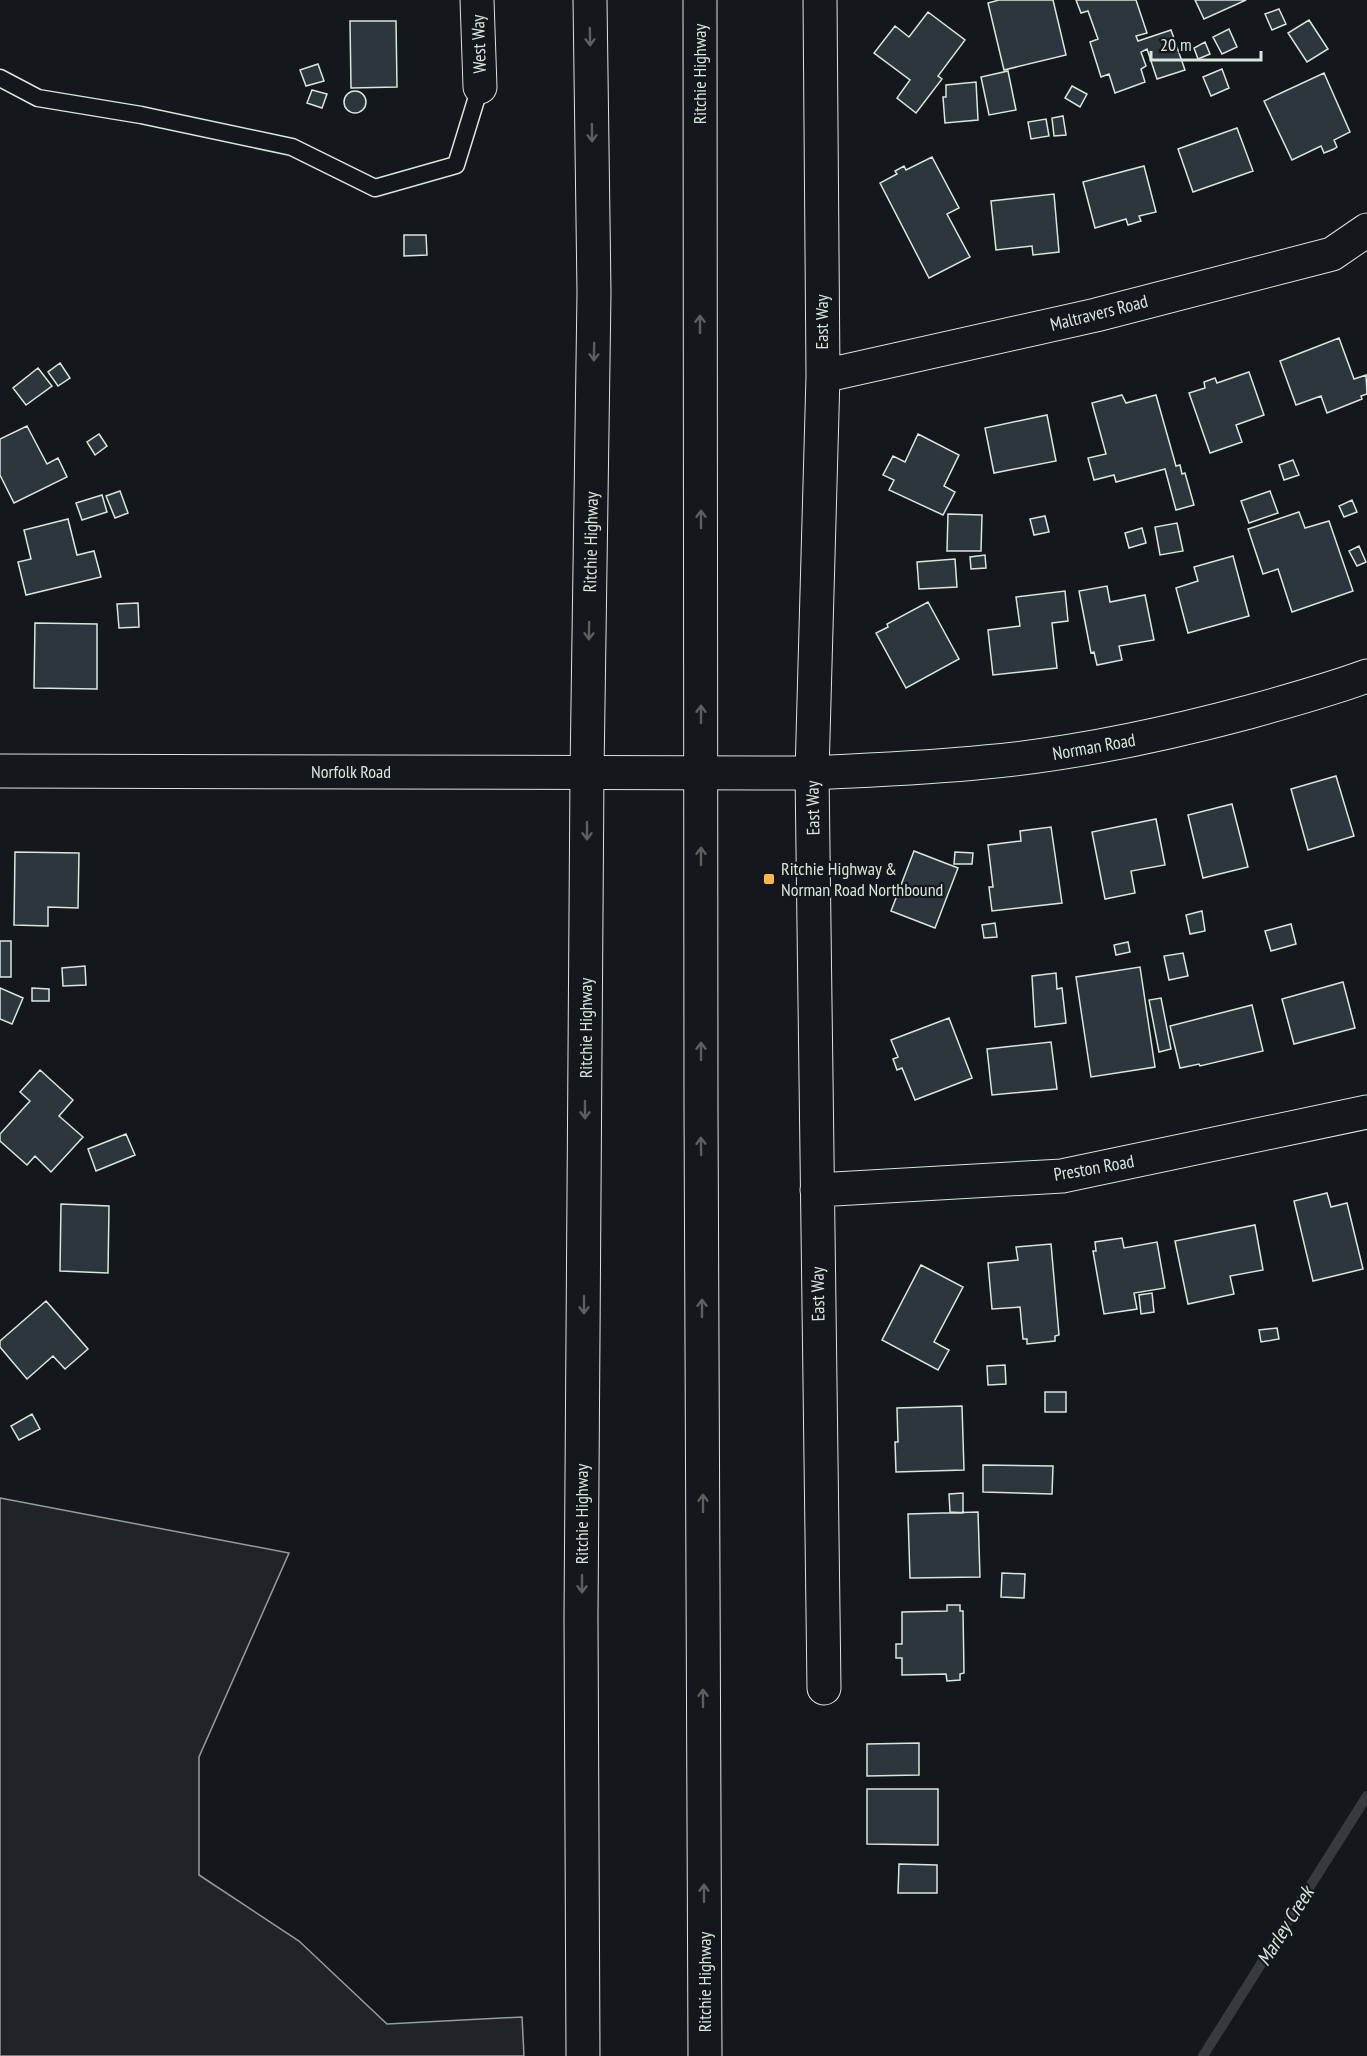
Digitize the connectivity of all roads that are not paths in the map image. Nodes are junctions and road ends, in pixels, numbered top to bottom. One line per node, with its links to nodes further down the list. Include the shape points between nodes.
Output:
1 (477, 0): 6 (street, West Way)
2 (590, 0): 11 (street, Ritchie Highway, one-way to 11, via 594,293)
3 (700, 0): 12 (street, Ritchie Highway, one-way to 3)
4 (820, 0): 8 (street, East Way)
5 (0, 78): 6 (lane, via 38,98 292,147 375,188 456,165)
6 (480, 87)
7 (1367, 230): 8 (street, Maltravers Road, via 1332,254 1096,315)
8 (823, 376): 13 (street, East Way)
9 (1367, 676): 13 (street, Norman Road, via 1227,718 1120,743 986,762)
10 (0, 771): 11 (street, Norfolk Road)
11 (587, 773): 12 (street, Norfolk Road); 17 (street, Ritchie Highway, one-way to 17, via 581,1617)
12 (701, 773): 13 (street, Norman Road); 18 (street, Ritchie Highway, one-way to 12)
13 (812, 773): 15 (street, East Way)
14 (1367, 1112): 15 (street, Preston Road, via 1062,1176)
15 (817, 1190): 16 (street, East Way)
16 (824, 1688)
17 (583, 2056)
18 (705, 2056)

